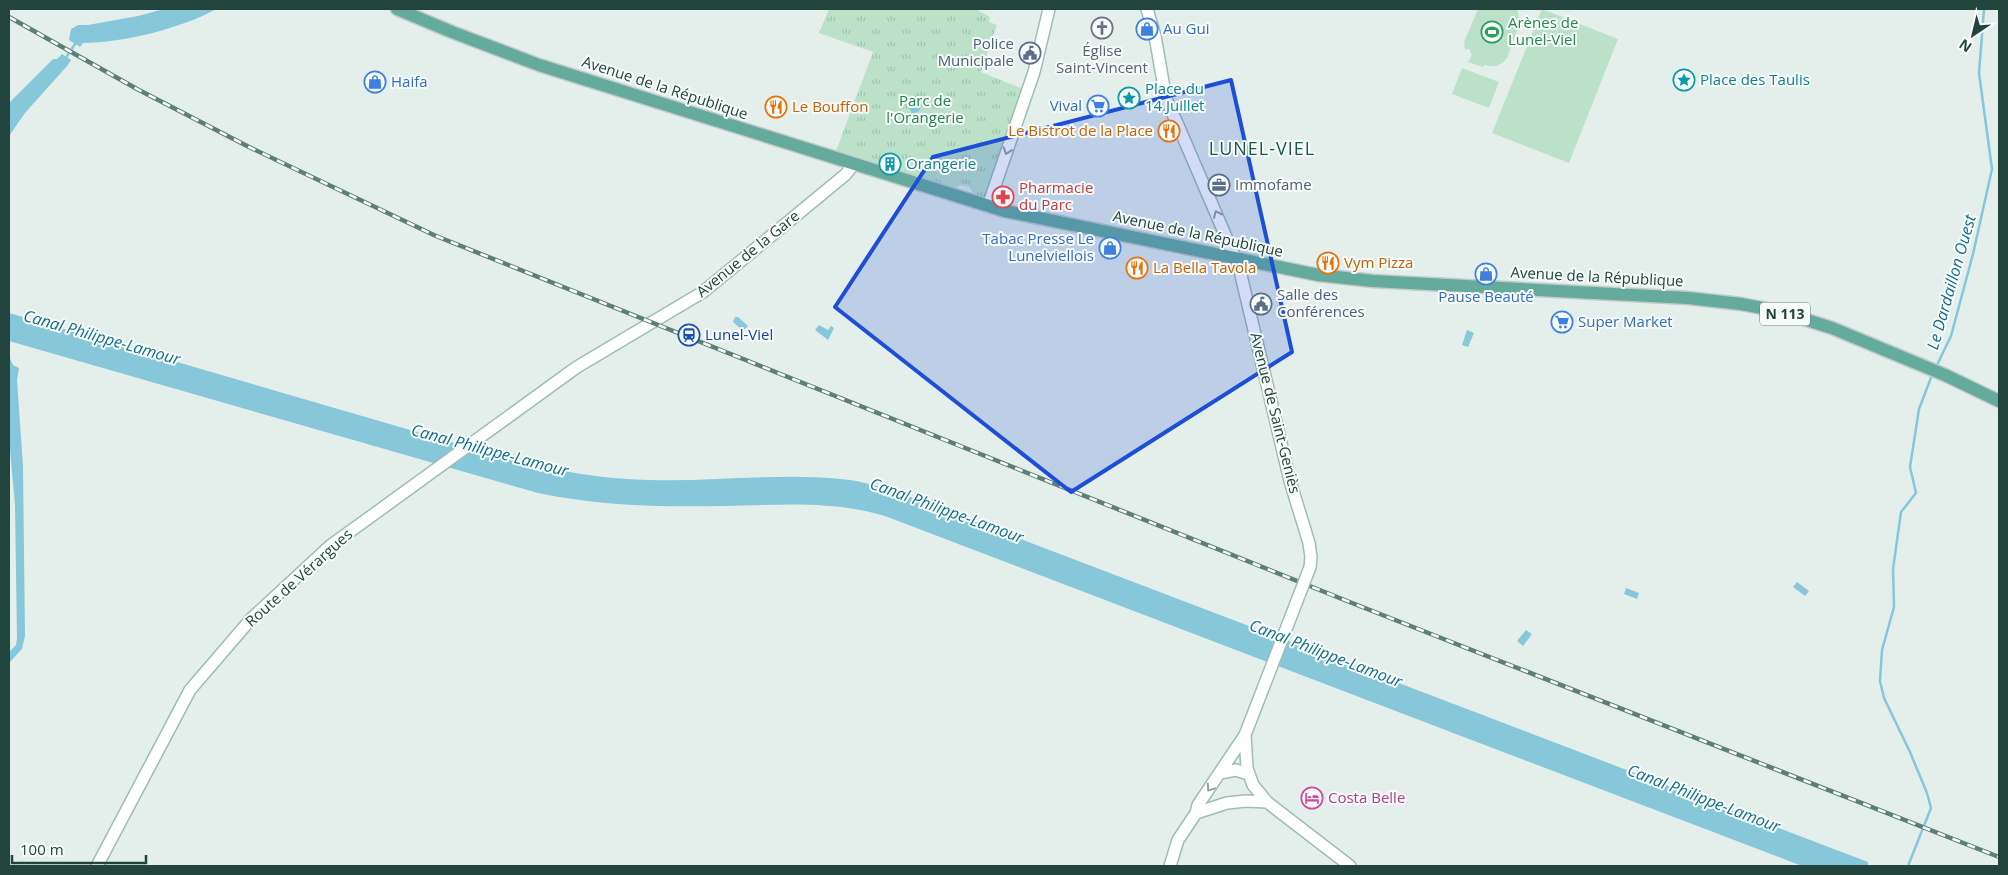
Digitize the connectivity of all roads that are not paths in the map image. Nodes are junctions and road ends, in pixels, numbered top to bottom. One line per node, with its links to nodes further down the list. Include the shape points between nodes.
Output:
1 (397, 9): 4 (main road, Avenue de la République / N 113, via 539,65)
2 (1048, 9): 5 (street, one-way to 5, via 1034,72)
3 (1147, 9): 6 (street, Avenue de Saint-Geniès, one-way to 3, via 1166,99)
4 (854, 164): 5 (main road, Avenue de la République / N 113); 7 (street, Avenue de la Gare, via 845,175 703,292)
5 (988, 206): 6 (main road, Avenue de la République / N 113)
6 (1237, 259): 8 (main road, Avenue de la République / N 113, via 1365,280 1741,304 1816,323); 11 (street, Avenue de Saint-Geniès, bridge, via 1311,558)
7 (635, 333): 17 (street, Route de Vérargues, via 576,367 330,546 251,619 190,690)
8 (1954, 379): 9 (main road, N 113); 10 (main road, N 113)
9 (1999, 395)
10 (1999, 401)
11 (1245, 735): 12 (street); 13 (street, via 1246,762)
12 (1220, 772): 13 (street, via 1236,770); 16 (street, one-way to 16)
13 (1251, 780): 14 (street); 15 (street)
14 (1246, 801): 15 (street); 16 (street, via 1222,804)
15 (1267, 802): 19 (street)
16 (1196, 813): 18 (street, via 1178,840)
17 (97, 866)
18 (1170, 866)
19 (1350, 866)

